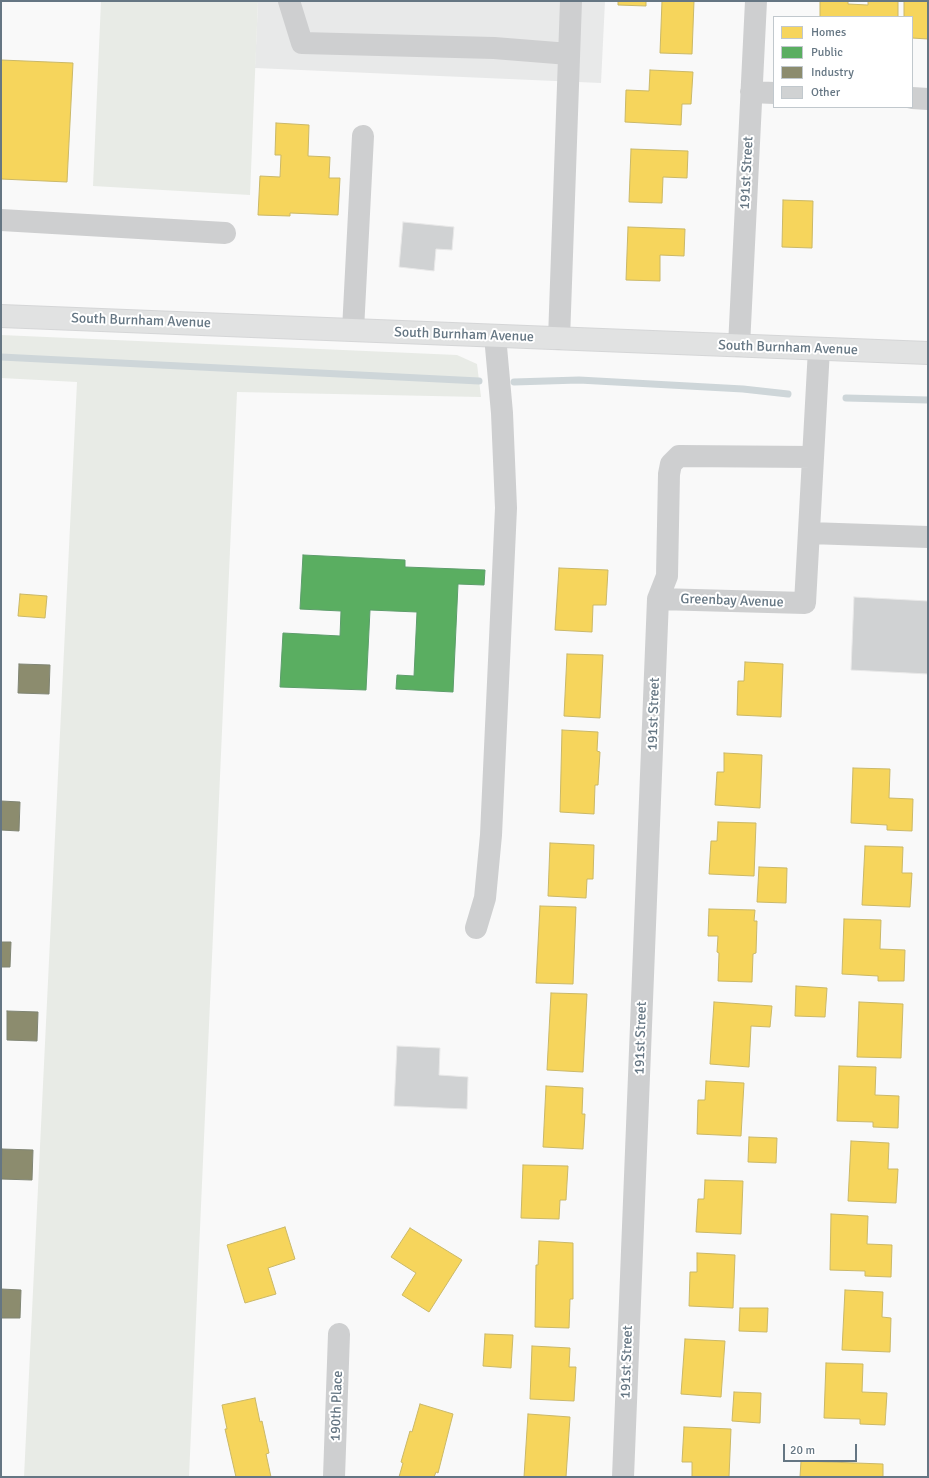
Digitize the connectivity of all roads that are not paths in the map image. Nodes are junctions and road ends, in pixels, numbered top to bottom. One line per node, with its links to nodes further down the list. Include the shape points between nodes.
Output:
1 (289, 1): 4 (street, via 302,43 494,48)
2 (571, 1): 4 (street)
3 (756, 1): 5 (street, 191st Street)
4 (569, 54): 15 (street)
5 (751, 92): 6 (street); 16 (street, 191st Street)
6 (773, 93)
7 (913, 98): 8 (street)
8 (928, 99)
9 (363, 136): 13 (street)
10 (1, 220): 11 (street)
11 (225, 234)
12 (1, 316): 13 (main road, South Burnham Avenue)
13 (353, 330): 14 (main road, South Burnham Avenue)
14 (495, 336): 15 (main road, South Burnham Avenue); 23 (street, via 502,413 506,508 491,836 485,898)
15 (559, 338): 16 (main road, South Burnham Avenue)
16 (739, 346): 17 (main road, South Burnham Avenue)
17 (819, 349): 18 (main road, South Burnham Avenue); 19 (street)
18 (928, 354)
19 (813, 456): 20 (street); 22 (street, 191st Street, via 679,456 671,464 669,474 667,576)
20 (809, 533): 21 (street); 22 (street, Greenbay Avenue, via 805,603)
21 (928, 537)
22 (658, 599): 26 (street, 191st Street)
23 (476, 928)
24 (340, 1334): 25 (street, 190th Place)
25 (334, 1477)
26 (623, 1477)

